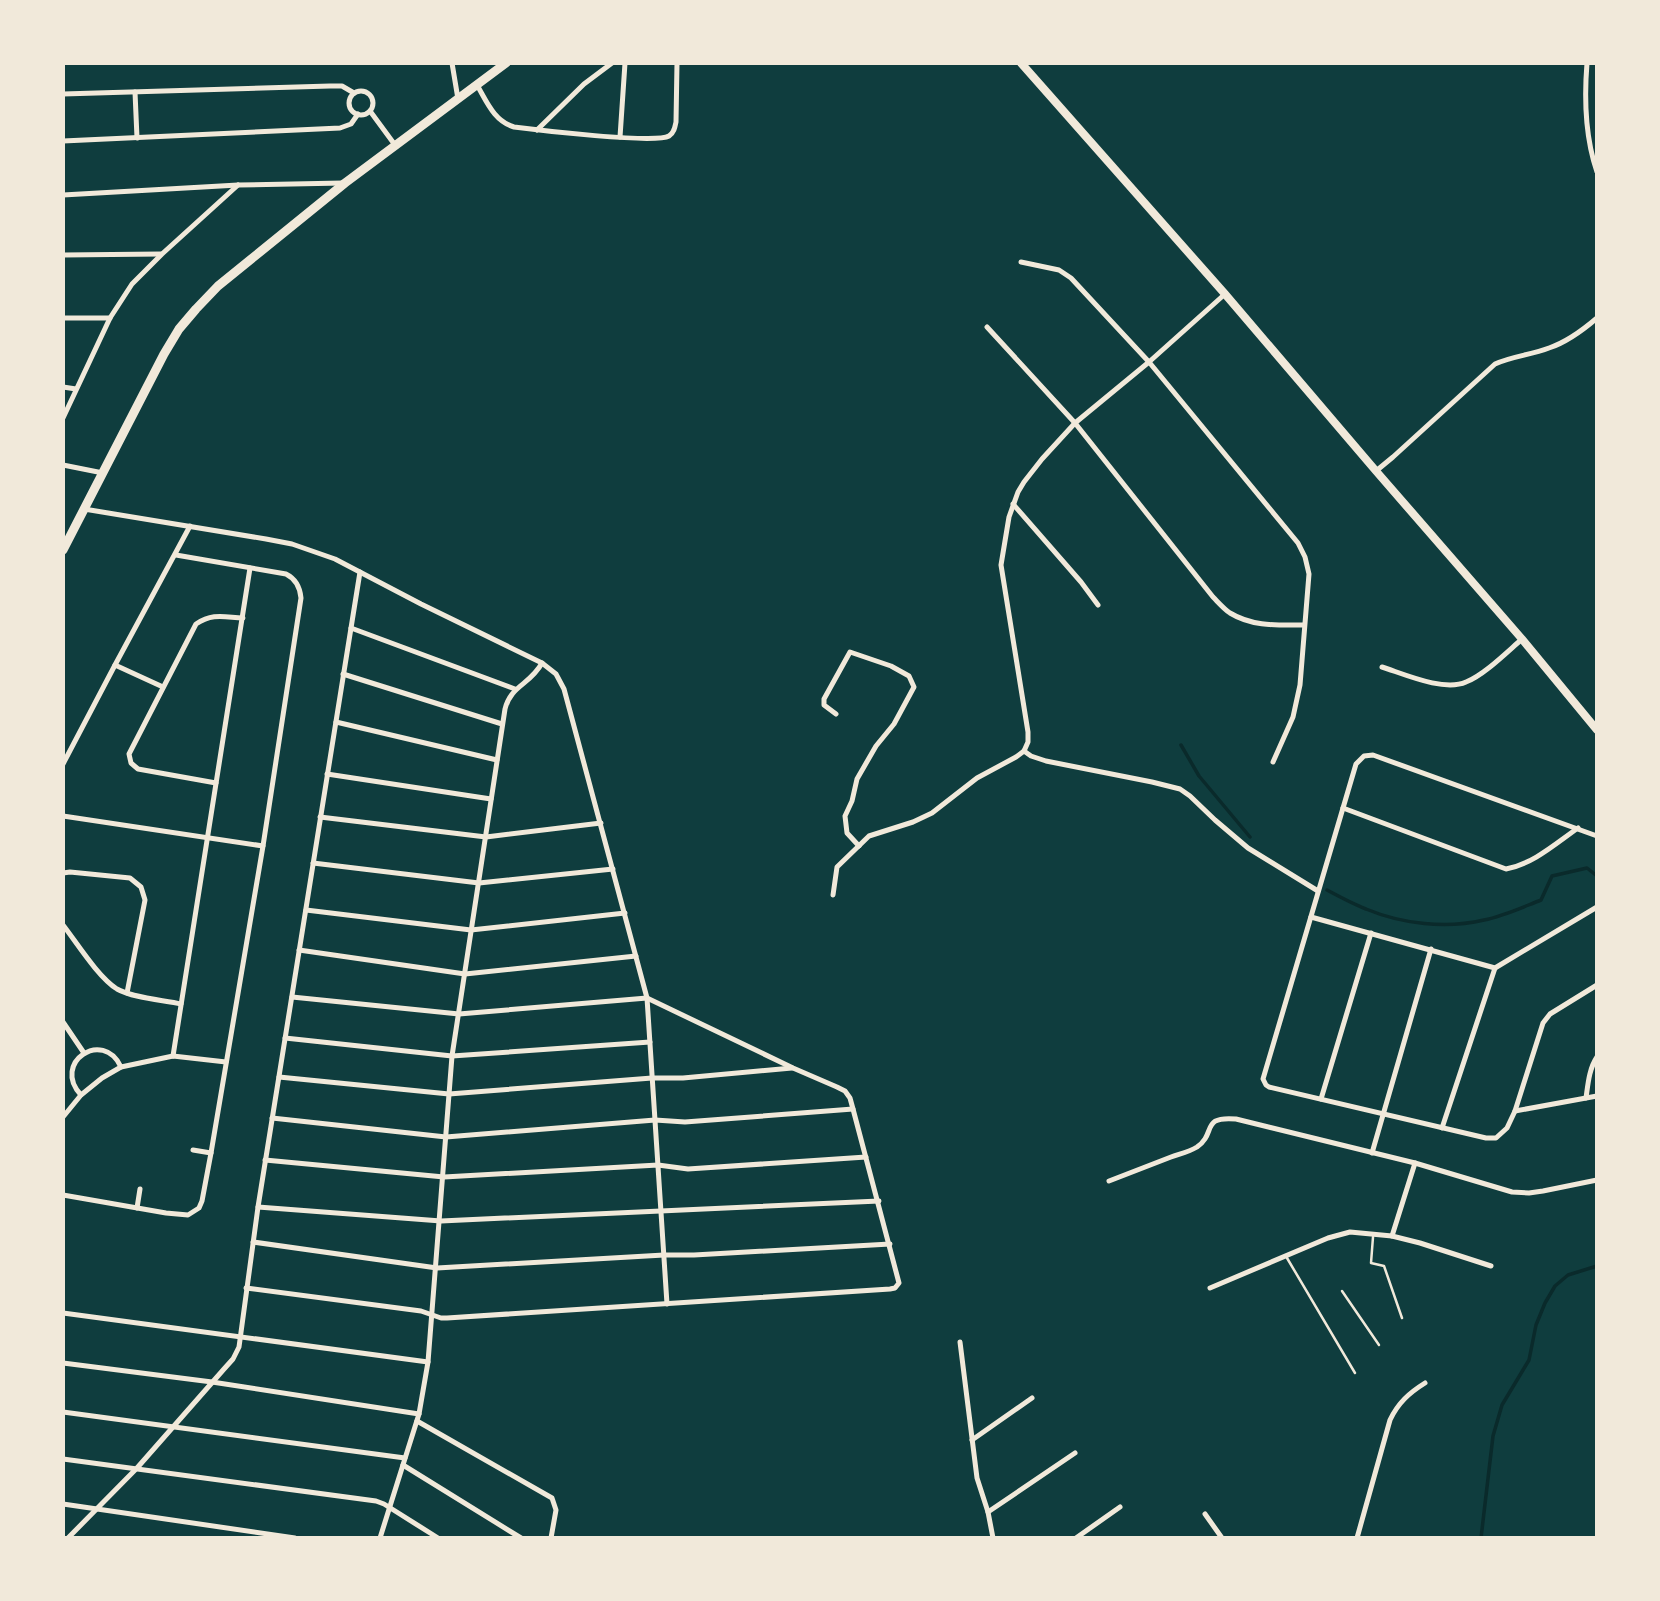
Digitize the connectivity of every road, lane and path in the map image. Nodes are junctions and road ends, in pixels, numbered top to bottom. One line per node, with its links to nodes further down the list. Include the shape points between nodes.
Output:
1 (452, 63): 12 (street)
2 (506, 63): 8 (main road)
3 (612, 63): 15 (street, via 584,83)
4 (625, 63): 16 (street)
5 (677, 63): 16 (street, via 676,122 671,135)
6 (1021, 63): 27 (main road)
7 (1587, 63): 20 (street, via 1586,118)
8 (477, 85): 12 (main road); 15 (street, via 506,125)
9 (135, 92): 10 (street, via 342,86); 11 (street); 17 (street)
10 (354, 93): 13 (street, via 369,94 373,100); 14 (street, via 349,103)
11 (63, 94)
12 (457, 99): 19 (main road)
13 (370, 111): 14 (street); 19 (street)
14 (358, 114): 17 (street, via 351,124 340,128)
15 (537, 130): 16 (street)
16 (620, 137)
17 (137, 138): 18 (street)
18 (63, 141)
19 (396, 146): 21 (main road)
20 (1597, 172)
21 (345, 183): 22 (street); 39 (main road, via 225,280 179,329)
22 (238, 185): 23 (street); 24 (street)
23 (63, 195)
24 (162, 254): 25 (street); 29 (street, via 132,284)
25 (63, 255)
26 (1021, 261): 32 (street, via 1059,270 1071,278)
27 (1225, 294): 32 (street); 38 (main road)
28 (63, 318): 29 (street)
29 (110, 318): 34 (street)
30 (1597, 318): 38 (street, via 1568,340 1495,364)
31 (987, 327): 36 (street)
32 (1149, 362): 36 (street); 49 (street, via 1298,543 1309,573)
33 (63, 387): 34 (street)
34 (76, 389): 35 (street)
35 (63, 418)
36 (1075, 423): 40 (street, via 1024,482); 49 (street, via 1229,612 1268,625)
37 (63, 465): 39 (street)
38 (1376, 471): 51 (main road)
39 (103, 473): 41 (main road)
40 (1013, 504): 47 (street); 62 (street, via 1001,565 1028,732)
41 (84, 509): 42 (street); 43 (main road)
42 (190, 526): 44 (street); 46 (street, via 292,544)
43 (63, 550)
44 (176, 555): 45 (street); 53 (street)
45 (250, 568): 48 (street); 77 (street, via 286,574 298,584 301,598)
46 (360, 572): 50 (street); 52 (street)
47 (1098, 605)
48 (243, 618): 56 (street, via 215,616 195,624); 67 (street)
49 (1304, 625): 64 (street, via 1293,717)
50 (351, 628): 55 (street); 57 (street)
51 (1522, 639): 54 (street, via 1464,684 1441,684); 61 (main road)
52 (541, 663): 57 (street, via 533,676); 72 (street, via 556,674 564,689)
53 (115, 665): 56 (street); 65 (street)
54 (1382, 667)
55 (343, 674): 59 (street); 60 (street)
56 (163, 687): 67 (street, via 129,754 131,763 138,769)
57 (515, 689): 60 (street, via 507,700)
58 (836, 714): 78 (street, via 824,705 824,699 850,652 891,666 909,676 914,687 857,779 845,816 847,833)
59 (335, 722): 63 (street); 66 (street)
60 (502, 723): 63 (street)
61 (1597, 730)
62 (1024, 751): 78 (street, via 977,778 932,813 869,836); 83 (street, via 1039,759 1180,789 1248,848)
63 (497, 760): 68 (street)
64 (1273, 762)
65 (63, 764)
66 (327, 774): 68 (street); 71 (street)
67 (216, 783): 76 (street)
68 (491, 799): 75 (street)
69 (1343, 808): 73 (street, via 1506,869 1531,860); 73 (street, via 1356,764 1364,755 1373,755); 83 (street)
70 (63, 816): 76 (street)
71 (320, 817): 75 (street); 79 (street)
72 (601, 823): 75 (street); 80 (street)
73 (1578, 828): 74 (street)
74 (1597, 836)
75 (485, 837): 82 (street)
76 (208, 838): 77 (street); 101 (street)
77 (263, 846): 110 (street)
78 (859, 846): 84 (street, via 838,867)
79 (313, 863): 82 (street); 86 (street)
80 (613, 869): 82 (street); 87 (street)
81 (63, 873): 98 (street, via 130,878 141,887 145,900)
82 (479, 883): 90 (street)
83 (1318, 891): 88 (street)
84 (833, 895)
85 (1597, 906): 95 (street)
86 (306, 910): 90 (street); 93 (street)
87 (625, 913): 90 (street); 94 (street)
88 (1311, 917): 91 (street); 119 (street, via 1264,1082)
89 (63, 925): 98 (street, via 100,974)
90 (471, 930): 96 (street)
91 (1371, 933): 92 (street); 119 (street)
92 (1431, 949): 95 (street); 122 (street)
93 (299, 950): 96 (street); 99 (street)
94 (636, 956): 96 (street); 100 (street)
95 (1495, 968): 126 (street)
96 (465, 974): 102 (street)
97 (1597, 985): 121 (street, via 1543,1023)
98 (127, 993): 101 (street)
99 (292, 997): 102 (street); 104 (street)
100 (647, 998): 102 (street); 105 (street); 112 (street)
101 (181, 1004): 107 (street)
102 (459, 1014): 108 (street)
103 (63, 1021): 106 (street)
104 (285, 1038): 108 (street); 113 (street)
105 (650, 1042): 108 (street); 114 (street)
106 (84, 1053): 111 (street, via 104,1050); 116 (street, via 72,1073)
107 (173, 1056): 110 (street); 111 (street)
108 (452, 1056): 115 (street)
109 (1597, 1057): 118 (street)
110 (226, 1062): 129 (street)
111 (121, 1066): 116 (street)
112 (793, 1068): 114 (street); 120 (street, via 845,1091)
113 (279, 1077): 115 (street); 124 (street)
114 (652, 1078): 115 (street); 125 (street)
115 (449, 1094): 127 (street)
116 (81, 1095): 123 (street)
117 (1597, 1096): 118 (street)
118 (1586, 1098): 121 (street)
119 (1321, 1099): 122 (street)
120 (853, 1109): 125 (street, via 685,1122); 131 (street)
121 (1515, 1111): 126 (street, via 1496,1138)
122 (1383, 1114): 126 (street); 130 (street)
123 (63, 1117)
124 (272, 1118): 127 (street); 132 (street)
125 (655, 1120): 127 (street); 134 (street)
126 (1443, 1128)
127 (446, 1137): 135 (street)
128 (193, 1150): 129 (street)
129 (211, 1153): 142 (street, via 202,1200 193,1213)
130 (1372, 1153): 133 (street); 137 (street, via 1225,1118 1212,1123 1196,1148)
131 (866, 1157): 134 (street, via 688,1169); 140 (street)
132 (265, 1160): 135 (street); 141 (street)
133 (1415, 1163): 136 (street, via 1521,1193); 146 (street)
134 (658, 1165): 135 (street); 143 (street)
135 (444, 1177): 144 (street)
136 (1597, 1180)
137 (1109, 1181)
138 (140, 1189): 142 (street)
139 (63, 1195): 142 (street)
140 (879, 1201): 143 (street); 148 (street)
141 (258, 1207): 144 (street); 147 (street)
142 (137, 1208)
143 (661, 1211): 144 (street); 149 (street)
144 (441, 1221): 152 (street)
145 (1373, 1234): 146 (street); 150 (street, via 1342,1233); 159 (lane, via 1371,1263 1384,1266)
146 (1392, 1236): 151 (street)
147 (253, 1242): 152 (street); 153 (street)
148 (890, 1244): 149 (street); 156 (street, via 899,1278 897,1286 890,1289)
149 (664, 1255): 152 (street); 156 (street)
150 (1286, 1257): 154 (street); 165 (lane)
151 (1491, 1266)
152 (437, 1268): 158 (street)
153 (246, 1287): 158 (street); 160 (street)
154 (1210, 1288)
155 (1342, 1291): 162 (lane)
156 (667, 1304): 158 (street, via 447,1318)
157 (63, 1313): 160 (street)
158 (433, 1315): 163 (street)
159 (1402, 1318)
160 (240, 1336): 163 (street); 166 (street, via 237,1351)
161 (960, 1342): 172 (street)
162 (1380, 1345)
163 (428, 1362): 170 (street)
164 (63, 1363): 166 (street)
165 (1354, 1373)
166 (212, 1382): 170 (street); 171 (street)
167 (1425, 1383): 192 (street, via 1395,1408)
168 (1032, 1398): 172 (street)
169 (63, 1412): 171 (street)
170 (418, 1418): 175 (street); 188 (street, via 549,1496 556,1510)
171 (173, 1426): 175 (street); 176 (street)
172 (972, 1440): 181 (street)
173 (1075, 1453): 181 (street)
174 (63, 1459): 176 (street)
175 (404, 1461): 180 (street); 187 (street)
176 (137, 1468): 179 (street); 180 (street, via 376,1501)
177 (63, 1504): 179 (street)
178 (1120, 1507): 190 (street)
179 (97, 1508): 183 (street); 184 (street)
180 (390, 1508): 185 (street); 186 (street)
181 (988, 1512): 189 (street)
182 (1205, 1514): 191 (street)
183 (68, 1538)
184 (295, 1538)
185 (380, 1538)
186 (438, 1538)
187 (521, 1538)
188 (551, 1538)
189 (993, 1538)
190 (1076, 1538)
191 (1222, 1538)
192 (1357, 1538)

